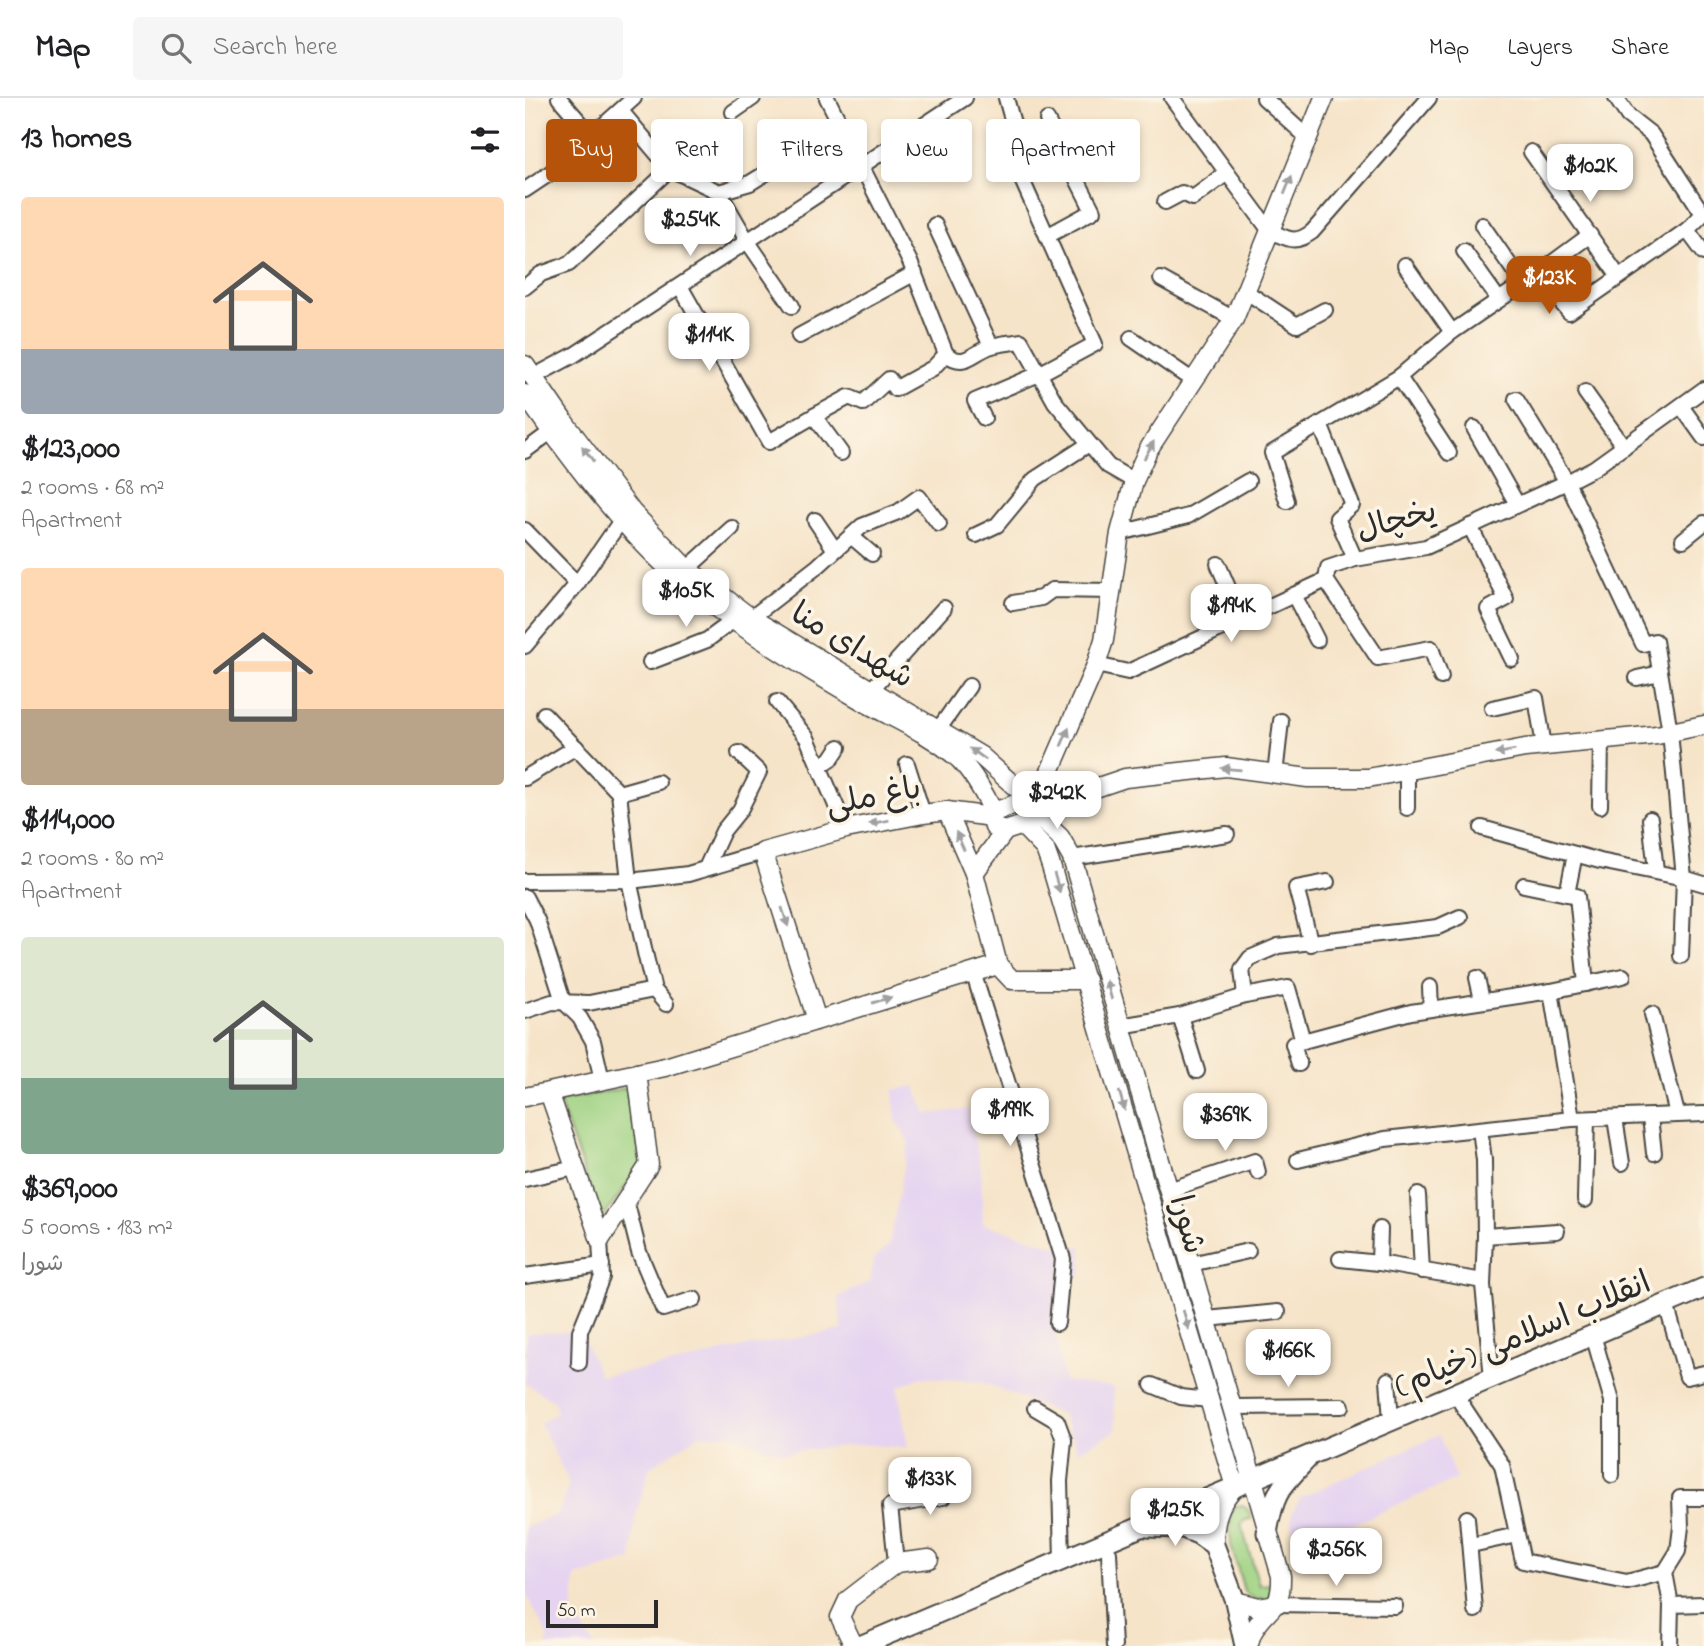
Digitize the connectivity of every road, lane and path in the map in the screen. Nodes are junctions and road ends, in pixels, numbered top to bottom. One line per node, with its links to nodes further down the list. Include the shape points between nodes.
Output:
1 (559, 98): 15 (street)
2 (634, 98): 13 (street)
3 (753, 98): 14 (street)
4 (827, 98): 17 (street)
5 (965, 98): 12 (street)
6 (1006, 98): 39 (street, via 1016,134 1019,173)
7 (1172, 98): 22 (street)
8 (1264, 98): 18 (street)
9 (1324, 98): 18 (street)
10 (1429, 98): 37 (street, via 1312,232 1293,241)
11 (1616, 98): 33 (street, via 1628,116 1651,134)
12 (945, 104): 21 (street)
13 (621, 111): 16 (street); 19 (street)
14 (733, 112)
15 (577, 119)
16 (612, 119)
17 (838, 119)
18 (1307, 138): 37 (street, one-way to 18)
19 (651, 147)
20 (1531, 152): 38 (street)
21 (867, 163)
22 (1227, 173): 32 (street, via 1193,198 1182,193); 37 (street)
23 (867, 174): 44 (street)
24 (546, 176): 30 (street)
25 (757, 179): 31 (street)
26 (656, 182): 50 (street, via 569,264 541,274)
27 (698, 182): 31 (street)
28 (839, 182): 40 (street)
29 (1078, 182): 39 (street, via 1093,211)
30 (525, 190)
31 (719, 192): 40 (street)
32 (1165, 202)
33 (1703, 213): 36 (street)
34 (935, 225): 59 (street)
35 (1482, 225): 48 (street)
36 (1687, 230): 42 (street); 46 (street)
37 (1270, 231): 51 (street)
38 (1590, 235): 45 (street); 46 (street)
39 (1047, 236): 62 (street, via 1095,344)
40 (748, 242): 49 (street); 53 (street)
41 (1464, 251): 52 (street)
42 (1704, 253)
43 (1405, 265): 56 (street)
44 (915, 273): 57 (street); 60 (street)
45 (1537, 274): 46 (street, via 1569,312); 48 (street)
46 (1619, 277)
47 (1161, 279): 55 (street)
48 (1523, 284): 52 (street)
49 (680, 286): 61 (street, via 574,355); 70 (street, via 769,442)
50 (525, 287)
51 (1245, 291): 54 (street, via 1297,325); 55 (street)
52 (1499, 300): 56 (street)
53 (792, 306)
54 (1325, 310)
55 (1234, 319): 64 (street)
56 (1452, 332): 63 (street)
57 (799, 336)
58 (1131, 338): 64 (street)
59 (991, 346): 60 (street, via 963,361); 62 (street, via 1021,341)
60 (946, 354): 70 (street, via 933,368 895,389 889,379 863,403 849,397)
61 (529, 371): 73 (street, شهدای منا)
62 (1039, 374): 71 (street, via 975,401); 76 (street, via 1055,402)
63 (1399, 377): 72 (street); 80 (street)
64 (1192, 380): 81 (street, one-way to 64)
65 (1704, 389): 69 (street, یخچال)
66 (1585, 392): 77 (street)
67 (525, 394): 73 (street, شهدای منا)
68 (1516, 399): 83 (street)
69 (1681, 406): 75 (street); 77 (street, یخچال)
70 (814, 416): 79 (street)
71 (984, 418)
72 (1320, 424): 84 (street, via 1272,453); 99 (street, via 1352,505 1337,518)
73 (559, 427): 78 (street); 86 (street, شهدای منا); 101 (street, شهدای منا, one-way to 73)
74 (1474, 428): 85 (street)
75 (1704, 438)
76 (1090, 444): 81 (street, via 1108,466); 94 (street, via 1035,479 997,525)
77 (1624, 447): 83 (street, یخچال)
78 (525, 451)
79 (841, 453)
80 (1449, 453)
81 (1134, 481): 93 (street)
82 (1248, 481): 93 (street, via 1188,516)
83 (1567, 482): 85 (street, یخچال); 115 (street, via 1643,644 1655,641)
84 (1287, 500)
85 (1517, 504): 90 (street, یخچال)
86 (622, 519): 103 (street); 108 (street, شهدای منا, via 661,564)
87 (815, 520): 97 (street)
88 (1704, 523): 96 (street)
89 (939, 524): 95 (street, via 919,497)
90 (1471, 526): 99 (street, یخچال, via 1426,547); 112 (street, via 1506,599 1488,609)
91 (732, 528): 101 (street)
92 (525, 530): 103 (street)
93 (1119, 533): 104 (street)
94 (976, 535)
95 (851, 536): 97 (street); 98 (street)
96 (1683, 540)
97 (835, 550): 108 (street)
98 (872, 554)
99 (1355, 559): 102 (street, یخچال, via 1328,568)
100 (1218, 564): 109 (street)
101 (687, 569): 108 (street, شهدای منا)
102 (1326, 580): 105 (street, یخچال); 116 (street, via 1378,658 1431,648)
103 (577, 584): 111 (street)
104 (1111, 591): 106 (street, via 1052,590 1041,598); 114 (street)
105 (1294, 595): 109 (street, یخچال); 110 (street)
106 (1013, 603)
107 (944, 608): 119 (street)
108 (743, 619): 113 (street, via 707,640); 119 (street, شهدای منا); 126 (street, شهدای منا, via 816,674)
109 (1242, 620): 114 (street, یخچال, via 1128,672)
110 (1317, 640)
111 (525, 646)
112 (1511, 659)
113 (650, 662)
114 (1096, 665): 139 (street, one-way to 114)
115 (1660, 673): 117 (street); 125 (street)
116 (1441, 677)
117 (1637, 678)
118 (969, 686): 126 (street)
119 (871, 690): 126 (street, شهدای منا)
120 (777, 702): 133 (street, via 807,738)
121 (1492, 708): 128 (street, via 1536,698)
122 (544, 714): 129 (street)
123 (1281, 721): 135 (street)
124 (1704, 725): 125 (street)
125 (1669, 732): 127 (street); 157 (street)
126 (936, 735): 139 (street, شهدای منا, one-way to 126, via 981,755); 144 (street, شهدای منا, via 979,785)
127 (1601, 741): 128 (street); 140 (street)
128 (1544, 746): 134 (street, one-way to 134)
129 (576, 747): 136 (street); 138 (street)
130 (839, 747): 133 (street)
131 (739, 753): 154 (street, via 759,772)
132 (907, 764): 143 (street)
133 (819, 767): 148 (street)
134 (1407, 769): 135 (street, via 1368,778); 141 (street)
135 (1275, 775): 139 (street, one-way to 139, via 1226,767 1125,778)
136 (525, 778)
137 (658, 782): 138 (street)
138 (619, 793): 158 (street)
139 (1038, 806): 144 (street); 146 (street); 153 (street, شورا)
140 (1600, 806)
141 (1406, 808)
142 (947, 811): 143 (street, باغ ملی); 144 (street); 156 (street, باغ ملی, one-way to 142)
143 (923, 814): 148 (street, باغ ملی, one-way to 148)
144 (993, 815): 149 (street, شهدای منا, via 995,827)
145 (1650, 819): 155 (street)
146 (1023, 826): 149 (street); 173 (street, شورا, one-way to 173, via 1045,849)
147 (1482, 828): 152 (street)
148 (846, 829): 151 (street, باغ ملی)
149 (1005, 831): 156 (street)
150 (1227, 834): 153 (street)
151 (763, 852): 154 (street); 186 (street, one-way to 186)
152 (1575, 854): 155 (street); 163 (street)
153 (1072, 858): 187 (street, شورا, one-way to 153)
154 (706, 868): 158 (street)
155 (1656, 870): 157 (street)
156 (975, 873): 169 (street, باغ ملی)
157 (1684, 878): 161 (street); 168 (street)
158 (629, 880): 159 (street); 176 (street)
159 (525, 881)
160 (1327, 882): 167 (street, via 1296,888)
161 (1704, 884)
162 (1524, 885): 163 (street)
163 (1567, 894): 174 (street, via 1577,896)
164 (525, 897): 166 (street)
165 (1460, 916): 167 (street, via 1438,927)
166 (531, 922): 180 (street)
167 (1311, 944): 178 (street, via 1278,946 1250,958 1242,970)
168 (1681, 956)
169 (999, 965): 170 (street); 173 (street, via 1012,980)
170 (973, 972): 186 (street, one-way to 170); 228 (street, via 1063,1259)
171 (1623, 975): 174 (street)
172 (1477, 978): 179 (street)
173 (1086, 980): 236 (street, شورا, one-way to 236)
174 (1586, 984): 177 (street)
175 (1430, 987): 182 (street)
176 (654, 990): 180 (street, via 589,1003); 181 (street)
177 (1551, 991): 179 (street); 199 (street)
178 (1245, 996): 185 (street); 188 (street, via 1288,988)
179 (1482, 1000): 182 (street)
180 (563, 1001): 183 (street); 192 (street, via 593,1041)
181 (666, 1004)
182 (1431, 1009): 188 (street)
183 (525, 1011)
184 (1652, 1014): 195 (street)
185 (1180, 1016): 187 (street); 190 (street)
186 (817, 1020): 191 (street)
187 (1119, 1026): 207 (street, شورا)
188 (1303, 1041): 189 (street, via 1293,1044)
189 (1299, 1064)
190 (1197, 1071)
191 (637, 1073): 192 (street); 209 (street, via 649,1165)
192 (602, 1080): 193 (street)
193 (549, 1092): 194 (street); 204 (street)
194 (525, 1097)
195 (1677, 1114): 196 (street); 197 (street)
196 (1704, 1114)
197 (1650, 1117): 198 (street); 201 (street)
198 (1615, 1118): 199 (street); 203 (street)
199 (1580, 1119): 200 (street); 210 (street)
200 (1480, 1129): 202 (street, via 1385,1139); 213 (street)
201 (1654, 1153)
202 (1298, 1160)
203 (1622, 1163)
204 (575, 1168): 206 (street); 214 (street)
205 (1258, 1172): 207 (street, via 1255,1161)
206 (525, 1179)
207 (1169, 1190): 218 (street, شورا)
208 (1418, 1195): 220 (street)
209 (626, 1200): 214 (street); 224 (street, via 639,1252 663,1309)
210 (1585, 1200)
211 (1380, 1229): 217 (street)
212 (1557, 1231): 213 (street)
213 (1485, 1236): 222 (street)
214 (600, 1240): 219 (street)
215 (1248, 1251): 218 (street)
216 (1340, 1259): 217 (street)
217 (1379, 1263): 220 (street)
218 (1191, 1264): 227 (street, شورا)
219 (601, 1265): 221 (street); 230 (street, via 602,1277 579,1331)
220 (1422, 1271): 222 (street)
221 (525, 1276)
222 (1483, 1281): 232 (street)
223 (1704, 1288): 225 (main road, انقلاب اسلامی (خیام))
224 (694, 1298)
225 (1666, 1304): 229 (main road, انقلاب اسلامی (خیام)); 231 (street, via 1687,1377)
226 (1278, 1312): 227 (street)
227 (1207, 1319): 238 (street, شورا)
228 (1057, 1324)
229 (1593, 1335): 232 (main road, انقلاب اسلامی (خیام)); 242 (street, via 1612,1401)
230 (579, 1363)
231 (1704, 1373)
232 (1492, 1378): 235 (main road, انقلاب اسلامی (خیام))
233 (1388, 1380): 240 (street)
234 (1152, 1385): 236 (street, via 1181,1397)
235 (1455, 1394): 240 (main road, انقلاب اسلامی (خیام)); 250 (street, via 1502,1465)
236 (1209, 1400): 245 (street, شورا)
237 (1342, 1406): 238 (street)
238 (1234, 1407): 244 (street, شورا)
239 (1035, 1408): 255 (street, via 1057,1421 1064,1440)
240 (1391, 1420): 241 (main road, انقلاب اسلامی (خیام))
241 (1312, 1454): 244 (main road, انقلاب اسلامی (خیام)); 249 (main road, via 1280,1488)
242 (1612, 1475)
243 (942, 1477): 256 (street, via 943,1497 890,1506)
244 (1254, 1479): 245 (main road, انقلاب اسلامی (خیام)); 249 (street, شورا)
245 (1235, 1487): 248 (main road, انقلاب اسلامی (خیام)); 251 (street, via 1218,1512)
246 (1704, 1498): 257 (street, via 1680,1498 1678,1551)
247 (1467, 1518): 252 (street)
248 (1140, 1527): 251 (main road, via 1183,1528); 255 (main road, انقلاب اسلامی (خیام))
249 (1267, 1533): 259 (street, شورا, via 1281,1576 1282,1592)
250 (1517, 1535): 252 (street); 257 (street, via 1523,1561 1627,1582)
251 (1214, 1545): 258 (main road)
252 (1471, 1545): 263 (street)
253 (1109, 1553): 266 (street)
254 (929, 1559): 256 (street)
255 (1062, 1560): 265 (main road, انقلاب اسلامی (خیام))
256 (896, 1563): 264 (street, via 848,1600 840,1617)
257 (1665, 1572): 261 (street)
258 (1235, 1601): 259 (street, via 1258,1607); 267 (main road)
259 (1276, 1604): 262 (street); 267 (street, via 1254,1629)
260 (1704, 1604): 261 (street)
261 (1671, 1605): 268 (street)
262 (1395, 1606)
263 (1475, 1610)
264 (854, 1646)
265 (860, 1646)
266 (1114, 1646)
267 (1247, 1646)
268 (1670, 1646)

